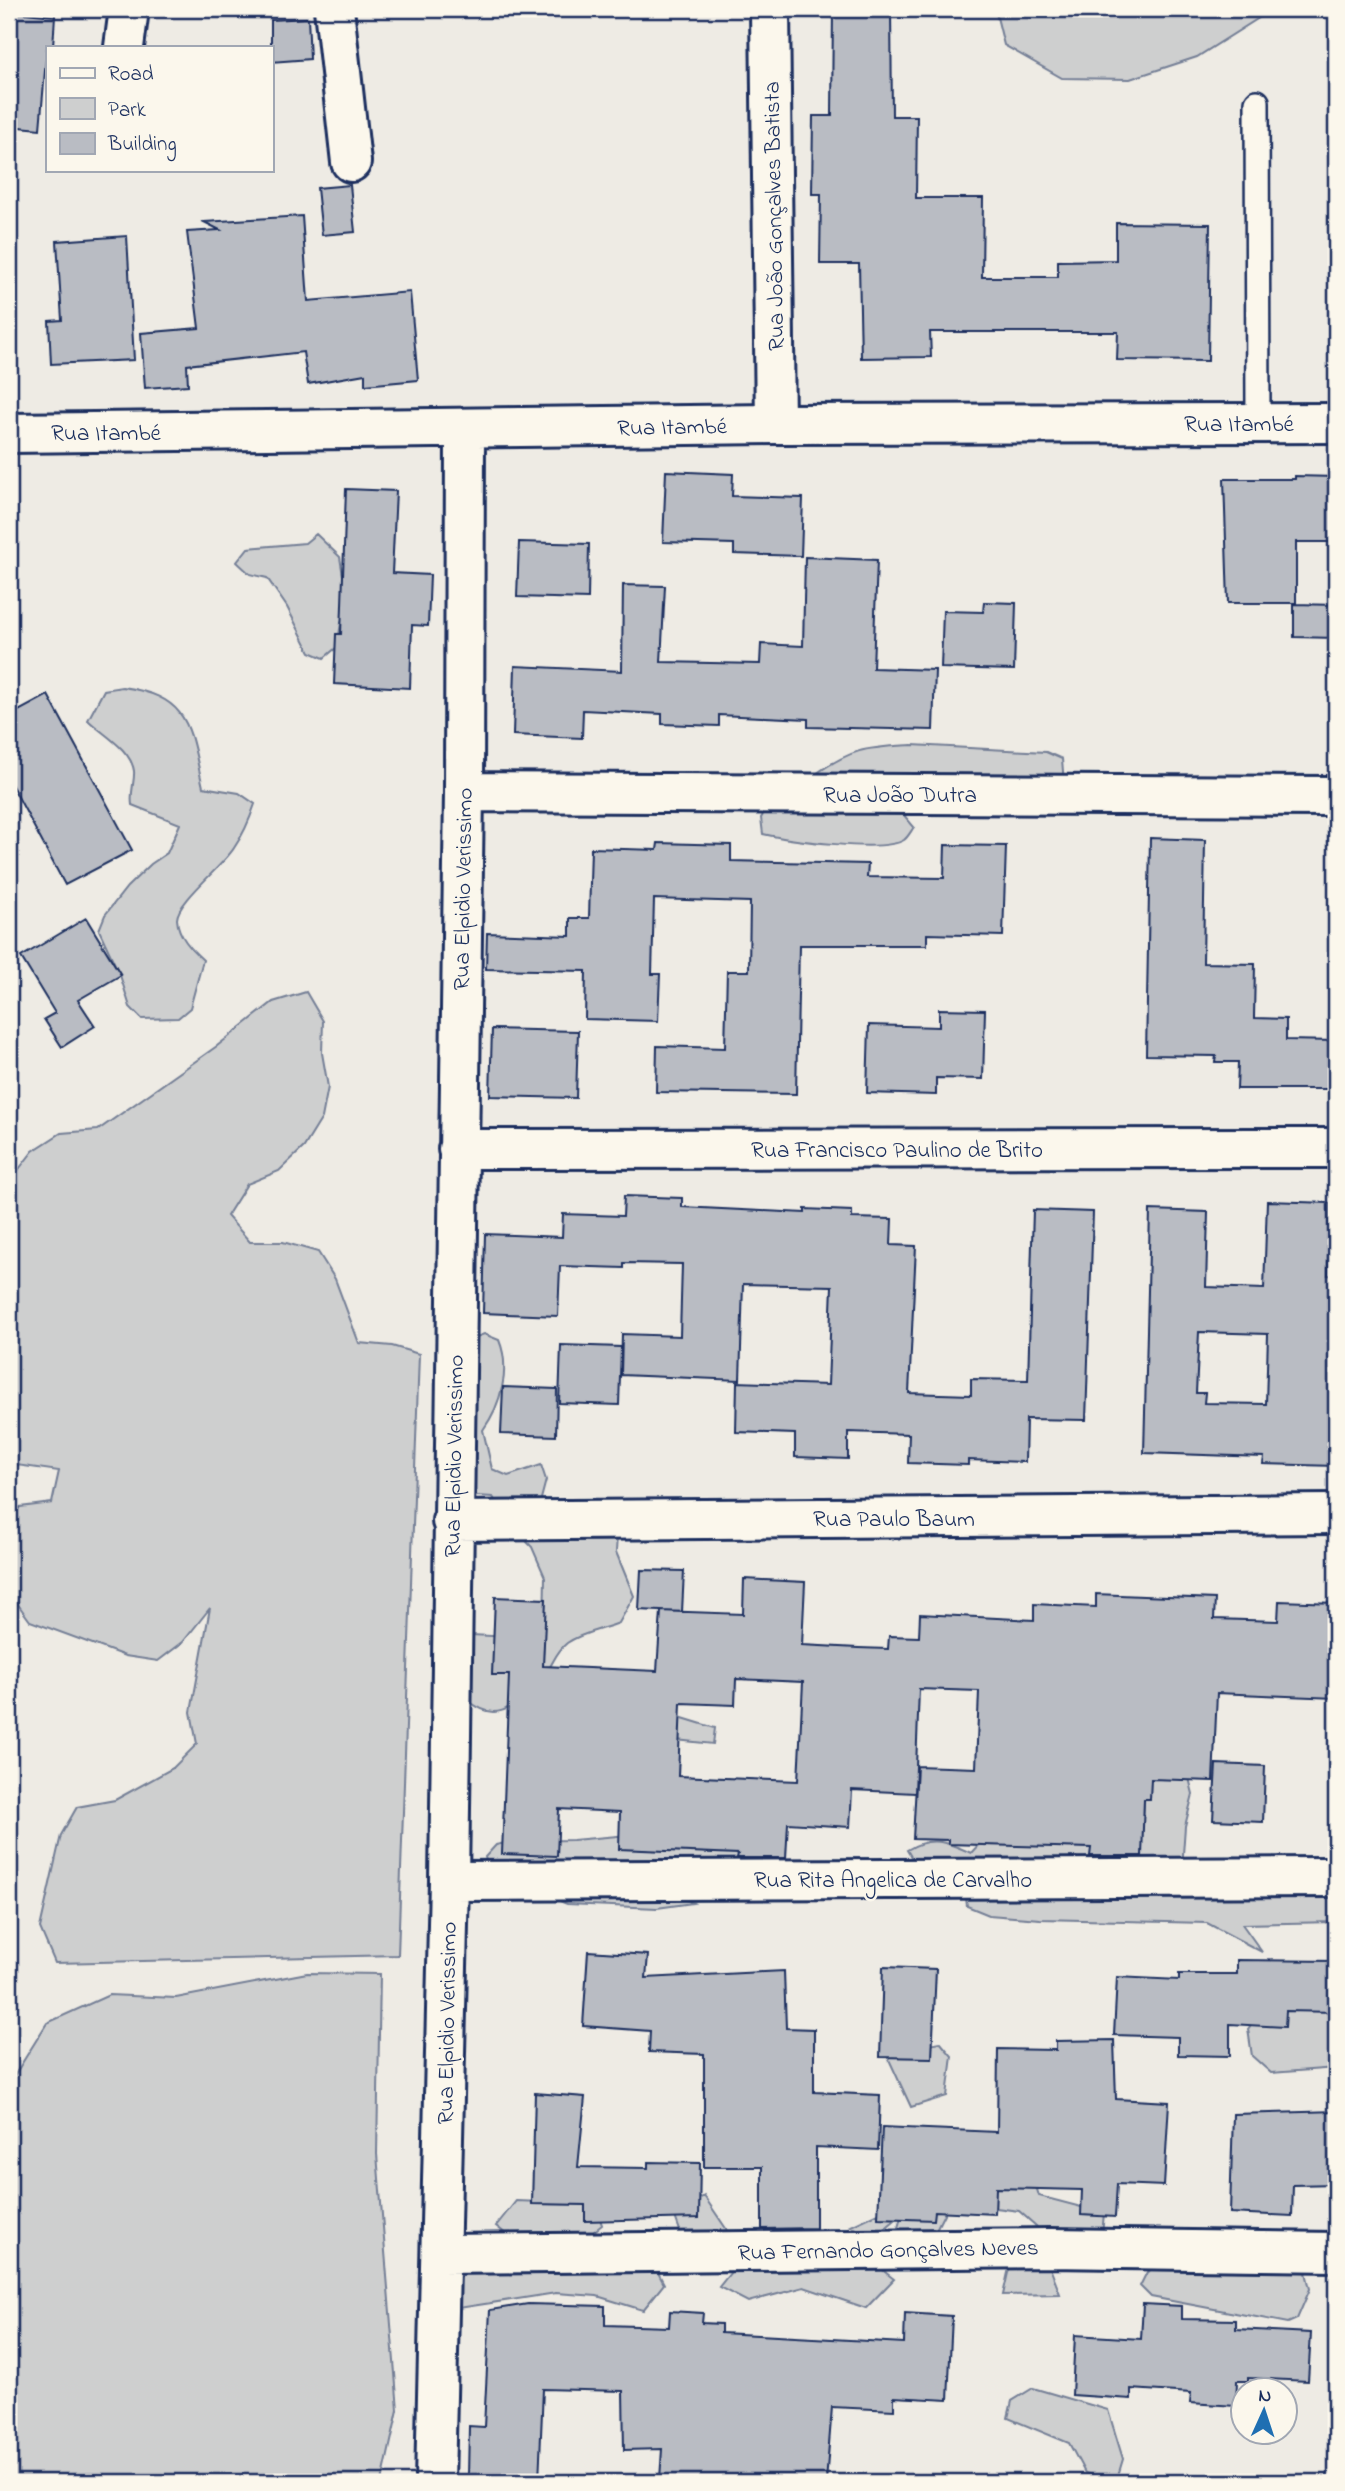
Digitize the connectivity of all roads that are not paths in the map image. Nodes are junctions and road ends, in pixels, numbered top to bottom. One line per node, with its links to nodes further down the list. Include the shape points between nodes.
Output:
1 (129, 9): 4 (street)
2 (334, 9): 6 (street)
3 (770, 9): 9 (street, Rua João Gonçalves Batista)
4 (124, 46)
5 (1257, 102): 7 (lane)
6 (351, 162)
7 (1258, 423): 8 (street, Rua Itambé); 9 (street, Rua Itambé)
8 (1336, 423)
9 (775, 424): 10 (street, Rua Itambé)
10 (465, 429): 11 (street, Rua Itambé); 12 (street, Rua Elpidio Verissimo)
11 (9, 433)
12 (464, 792): 13 (street, Rua João Dutra); 15 (street, Rua Elpidio Verissimo)
13 (1336, 796)
14 (1336, 1148): 15 (street, Rua Francisco Paulino de Brito)
15 (458, 1149): 17 (street, Rua Elpidio Verissimo)
16 (1336, 1514): 17 (street, Rua Paulo Baum)
17 (452, 1521): 19 (street, Rua Elpidio Verissimo)
18 (1336, 1877): 19 (street, Rua Rita Angelica de Carvalho)
19 (449, 1881): 21 (street, Rua Elpidio Verissimo)
20 (1336, 2252): 21 (street, Rua Fernando Gonçalves Neves, via 1050,2248)
21 (441, 2254): 22 (street, Rua Elpidio Verissimo)
22 (435, 2482)

